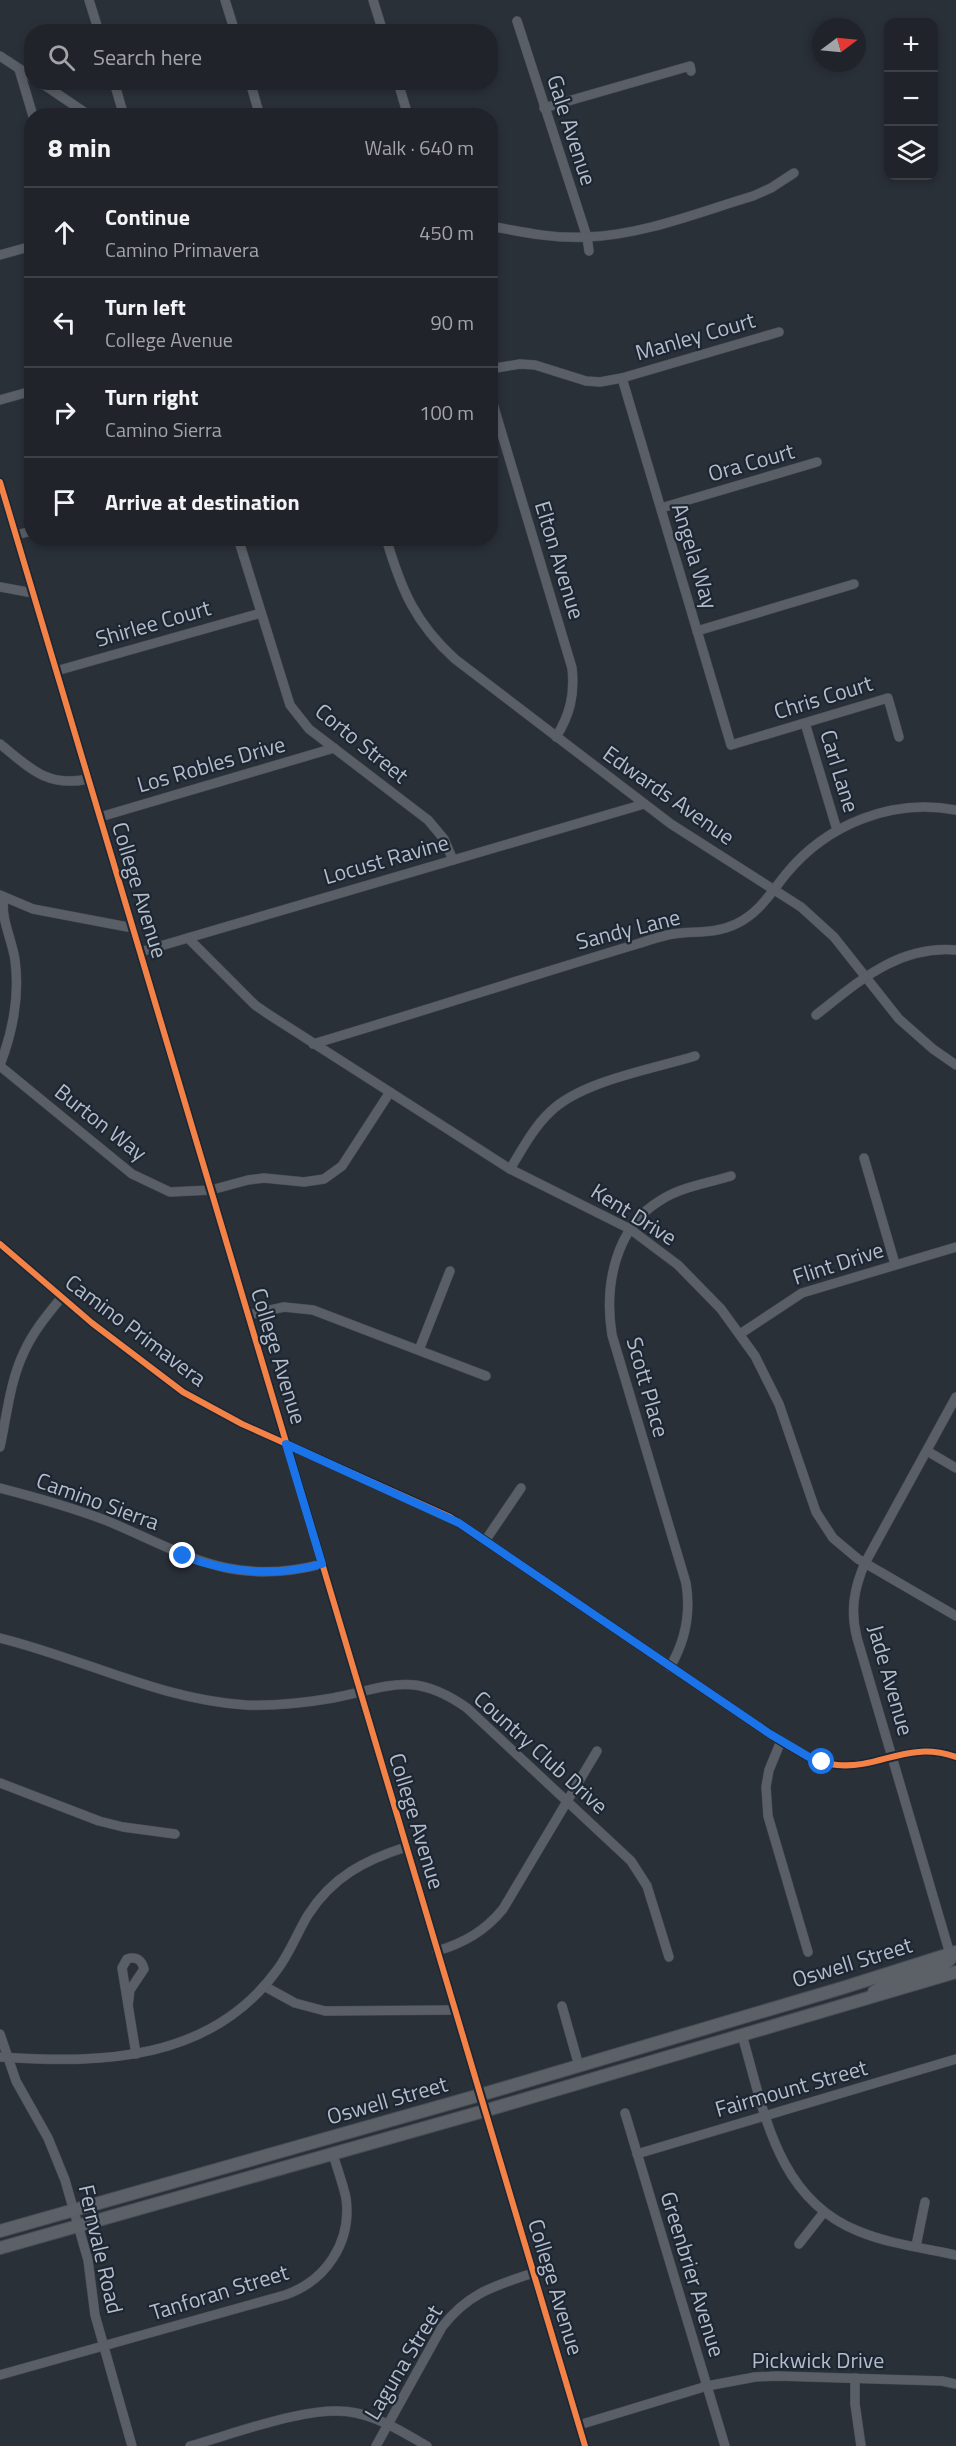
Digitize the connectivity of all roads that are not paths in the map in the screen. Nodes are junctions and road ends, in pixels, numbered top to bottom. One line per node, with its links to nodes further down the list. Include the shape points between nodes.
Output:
1 (89, 0): 5 (street)
2 (225, 0): 6 (street)
3 (373, 0): 7 (street)
4 (517, 21): 23 (street, Gale Avenue)
5 (96, 24)
6 (232, 24)
7 (380, 24)
8 (0, 56): 9 (street)
9 (20, 69): 11 (street); 12 (street)
10 (691, 71): 23 (street, via 690,66)
11 (24, 72)
12 (24, 83)
13 (26, 90): 18 (street)
14 (52, 90): 19 (street)
15 (116, 90): 20 (street)
16 (252, 90): 21 (street)
17 (400, 90): 22 (street)
18 (31, 108)
19 (78, 108)
20 (122, 108)
21 (258, 108)
22 (406, 108)
23 (544, 108): 26 (street, Gale Avenue)
24 (794, 173): 26 (street, via 753,196 650,227)
25 (498, 228): 26 (street)
26 (587, 237): 28 (street, Gale Avenue)
27 (24, 248): 29 (street)
28 (589, 251)
29 (0, 255)
30 (779, 332): 32 (street, Manley Court)
31 (498, 368): 32 (street, Manley Court, via 520,364 542,367 586,381)
32 (622, 378): 38 (street, Angela Way)
33 (24, 393): 34 (street)
34 (0, 400)
35 (498, 421): 50 (street, Elton Avenue, via 572,668 573,698)
36 (817, 462): 38 (street, Ora Court)
37 (0, 482): 40 (street, College Avenue)
38 (661, 508): 47 (street, Angela Way)
39 (24, 533): 40 (street)
40 (16, 535): 45 (street, College Avenue)
41 (240, 546): 46 (street, Corto Street)
42 (389, 546): 50 (street, Edwards Avenue, via 404,592 419,620 440,646)
43 (854, 584): 47 (street)
44 (0, 587): 45 (street)
45 (33, 592): 48 (street, College Avenue)
46 (261, 613): 48 (street, Shirlee Court); 54 (street, Corto Street, via 290,705 309,729)
47 (697, 630): 53 (street, Angela Way)
48 (56, 670): 55 (street, College Avenue)
49 (805, 723): 51 (street, Chris Court, via 888,698); 53 (street, Chris Court); 59 (street, Carl Lane)
50 (556, 737): 56 (street, Edwards Avenue)
51 (899, 737)
52 (0, 744): 55 (street, via 40,776 66,782)
53 (731, 745)
54 (334, 748): 58 (street, Los Robles Drive); 60 (street, Corto Street, via 428,820 444,839)
55 (88, 779): 58 (street, College Avenue)
56 (644, 804): 60 (street, Locust Ravine); 61 (street, Edwards Avenue)
57 (956, 810): 59 (street, Sandy Lane, via 894,810)
58 (100, 817): 63 (street, College Avenue)
59 (837, 830): 61 (street, Sandy Lane, via 798,861)
60 (453, 860): 64 (street, Locust Ravine)
61 (775, 890): 67 (street, Edwards Avenue, via 818,921); 69 (street, Sandy Lane, via 758,910 732,926 704,933 671,934)
62 (2, 896): 63 (street, via 55,915); 72 (street, via 2,914 15,958 16,999)
63 (133, 928): 66 (street, College Avenue)
64 (188, 938): 66 (street, Locust Ravine); 69 (street, Kent Drive, via 255,1005)
65 (956, 950): 67 (street, via 913,953)
66 (140, 952): 77 (street, College Avenue)
67 (865, 976): 68 (street); 71 (street, Edwards Avenue, via 915,1035)
68 (816, 1015)
69 (313, 1044): 73 (street, Kent Drive)
70 (695, 1056): 75 (street, via 590,1087 563,1100 539,1124)
71 (956, 1065)
72 (0, 1066): 77 (street, Burton Way, via 132,1174 170,1192)
73 (390, 1092): 75 (street, Kent Drive); 77 (street, Burton Way, via 342,1166 324,1179 304,1182 264,1178)
74 (864, 1158): 81 (street)
75 (510, 1168): 78 (street, Kent Drive)
76 (731, 1176): 78 (street, Scott Place, via 662,1199)
77 (211, 1190): 84 (street, College Avenue)
78 (630, 1229): 85 (street, Kent Drive, via 678,1265); 100 (street, Scott Place, via 614,1265 609,1318 686,1583 686,1631)
79 (0, 1244): 83 (street, Camino Primavera)
80 (956, 1247): 81 (street, Flint Drive)
81 (895, 1264): 85 (street, Flint Drive, via 802,1293)
82 (450, 1271): 86 (street)
83 (61, 1298): 89 (street, Camino Primavera, via 183,1392); 90 (street, via 24,1353)
84 (248, 1315): 86 (street, via 284,1307 313,1310); 89 (street, College Avenue)
85 (740, 1334): 96 (street, Kent Drive, via 779,1404 816,1512 833,1538)
86 (419, 1350): 87 (street)
87 (486, 1376)
88 (956, 1397): 91 (street, Jade Avenue)
89 (286, 1444): 95 (street, Camino Primavera, via 450,1517); 97 (street, College Avenue)
90 (0, 1447)
91 (927, 1451): 92 (street); 96 (street, Jade Avenue)
92 (956, 1468)
93 (0, 1488): 97 (street, Camino Sierra, via 92,1516 183,1556 224,1569 267,1573)
94 (521, 1488): 95 (street)
95 (485, 1541): 100 (street, Camino Primavera)
96 (865, 1563): 98 (street, Kent Drive); 104 (street, Jade Avenue, via 854,1593 854,1626)
97 (322, 1564): 101 (street, College Avenue)
98 (956, 1616)
99 (0, 1638): 101 (street, Country Club Drive, via 165,1690 223,1702 276,1705)
100 (670, 1667): 102 (street, Camino Primavera)
101 (360, 1691): 107 (street, Country Club Drive, via 394,1684 442,1693 467,1708); 109 (street, College Avenue)
102 (781, 1741): 104 (street, Camino Primavera, via 809,1757 836,1765); 111 (street, via 766,1787 768,1816)
103 (597, 1751): 107 (street)
104 (892, 1755): 105 (street, Camino Primavera, via 920,1751); 112 (street, Jade Avenue)
105 (956, 1757)
106 (0, 1783): 108 (street, via 99,1821)
107 (566, 1800): 110 (street, via 498,1915 470,1939); 113 (street, Country Club Drive, via 640,1873)
108 (175, 1834)
109 (406, 1847): 110 (street, College Avenue); 115 (street, via 361,1864 330,1887)
110 (437, 1951): 120 (street, College Avenue)
111 (808, 1952)
112 (953, 1953): 116 (main road, Oswell Street); 117 (main road, via 944,1965 891,1980)
113 (669, 1957)
114 (956, 1972): 117 (main road, Oswell Street)
115 (264, 1986): 120 (street, via 295,2003 325,2011); 123 (street, via 237,2011 198,2035)
116 (842, 1988): 122 (main road, via 747,2025); 126 (main road, Oswell Street)
117 (863, 1999): 122 (main road, Oswell Street)
118 (128, 2006): 118 (street, via 122,1968 127,1959 136,1958 144,1969 130,1990); 123 (street)
119 (562, 2006): 126 (street)
120 (455, 2010): 127 (street, College Avenue)
121 (0, 2034): 124 (street, Fernvale Road)
122 (742, 2035): 128 (main road, Oswell Street); 130 (street)
123 (136, 2054): 124 (street, via 91,2060)
124 (4, 2058): 134 (street, Fernvale Road, via 59,2163)
125 (956, 2059): 130 (street, Fairmount Street)
126 (579, 2066): 127 (main road, Oswell Street)
127 (480, 2095): 128 (street, College Avenue); 134 (main road, Oswell Street)
128 (484, 2111): 131 (main road, Oswell Street); 142 (street, College Avenue)
129 (625, 2113): 132 (street, Greenbrier Avenue)
130 (766, 2116): 132 (street, Fairmount Street); 135 (street, via 775,2146 792,2178)
131 (333, 2154): 136 (main road, Oswell Street); 143 (street, Tanforan Street, via 345,2197 346,2226 335,2256 316,2278 285,2295)
132 (637, 2154): 147 (street, Greenbrier Avenue)
133 (925, 2202): 139 (street)
134 (74, 2209): 136 (street, Fernvale Road); 137 (main road, Oswell Street)
135 (824, 2212): 138 (street); 139 (street, via 857,2231)
136 (78, 2226): 140 (main road, Oswell Street); 143 (street, Fernvale Road)
137 (0, 2231)
138 (799, 2244)
139 (916, 2246): 141 (street)
140 (0, 2248)
141 (956, 2255)
142 (533, 2273): 148 (street, Laguna Street, via 491,2286 452,2314); 149 (street, College Avenue)
143 (104, 2346): 144 (street, Tanforan Street); 150 (street, Fernvale Road)
144 (0, 2375)
145 (855, 2378): 146 (street, Pickwick Drive); 147 (street, Pickwick Drive, via 755,2377); 156 (street)
146 (956, 2384)
147 (707, 2386): 149 (street, Pickwick Drive); 155 (street, Greenbrier Avenue)
148 (388, 2424): 151 (street, via 355,2412 325,2410); 152 (street, Laguna Street); 153 (street)
149 (579, 2425): 154 (street, College Avenue)
150 (132, 2446)
151 (190, 2446)
152 (376, 2446)
153 (427, 2446)
154 (585, 2446)
155 (725, 2446)
156 (861, 2446)

